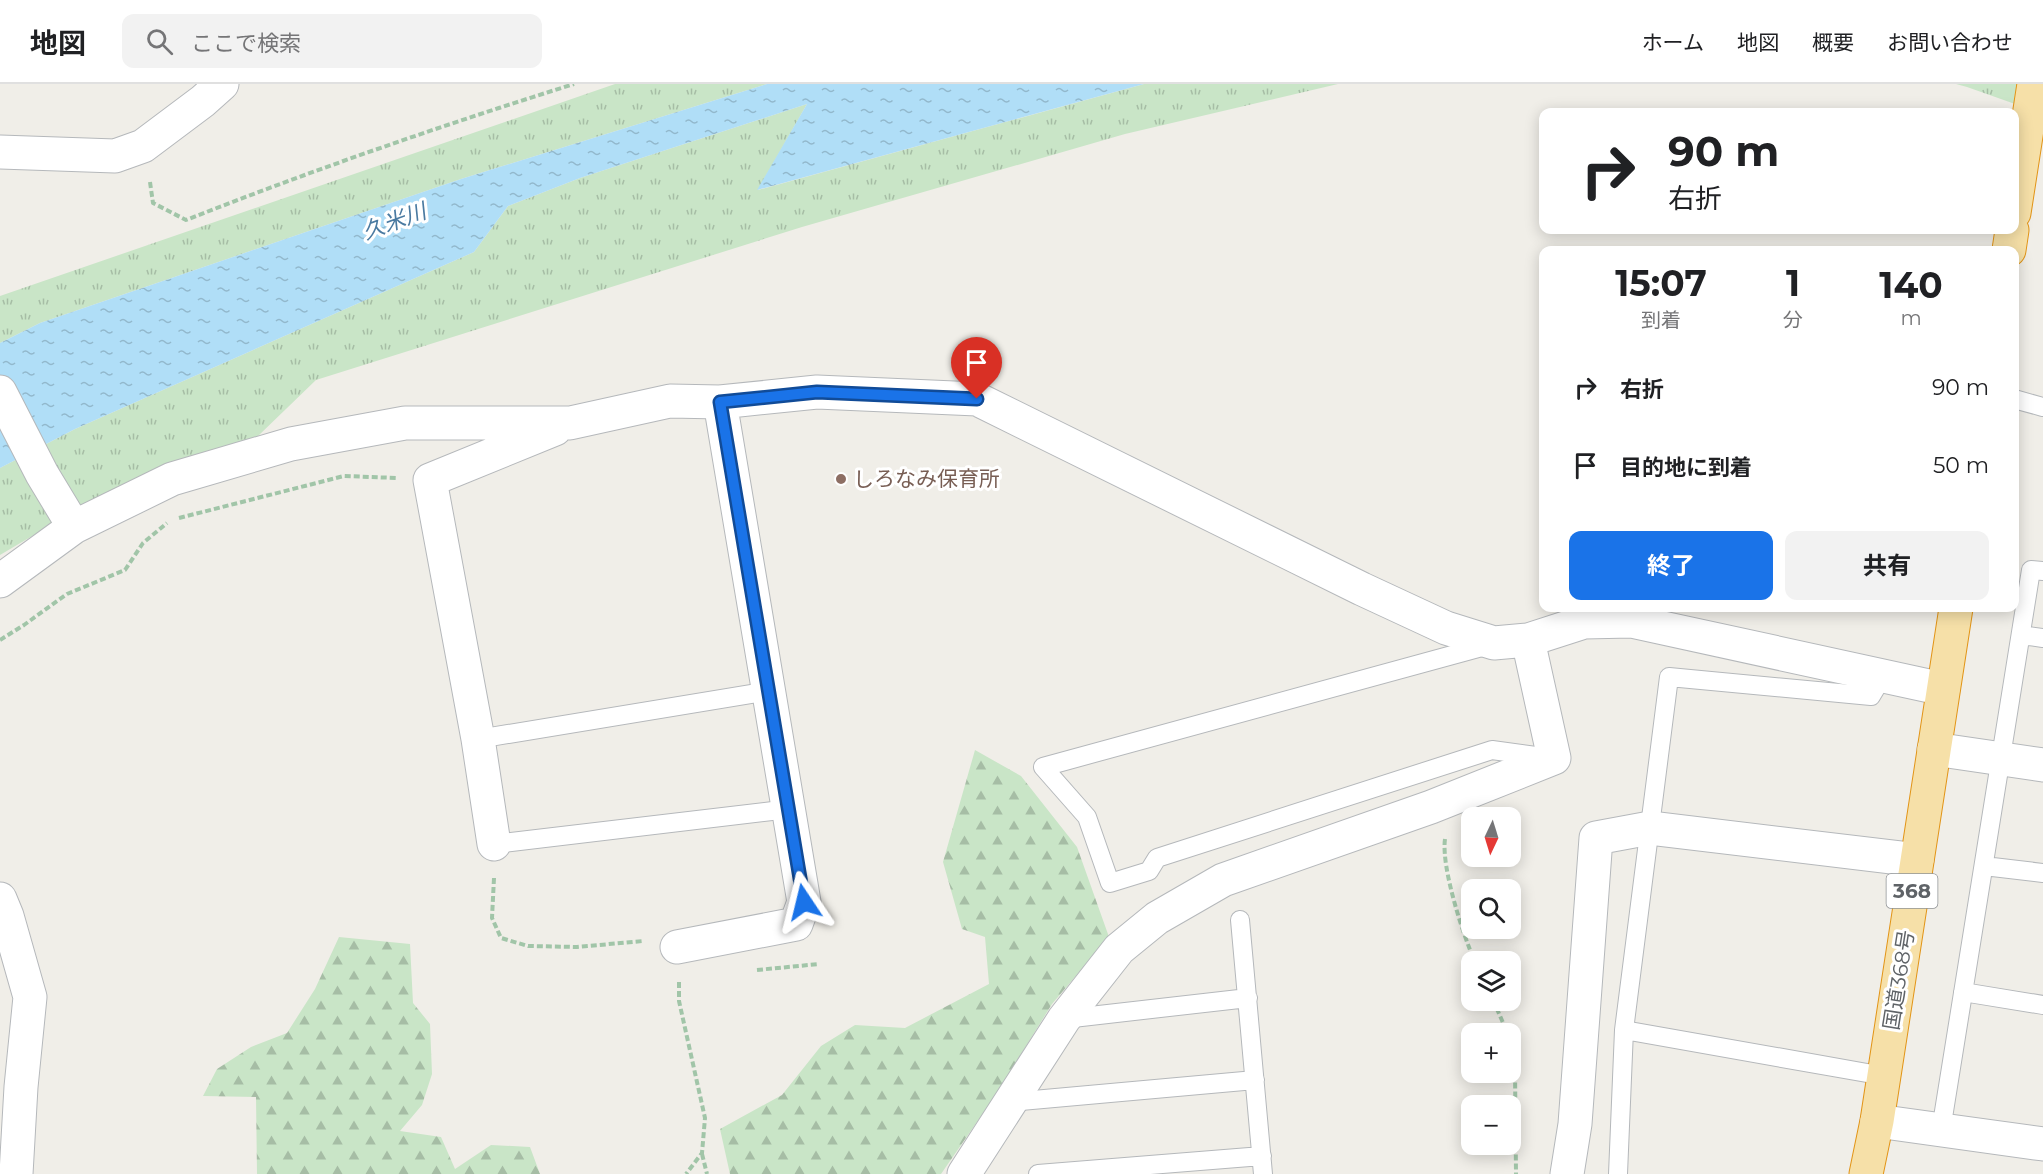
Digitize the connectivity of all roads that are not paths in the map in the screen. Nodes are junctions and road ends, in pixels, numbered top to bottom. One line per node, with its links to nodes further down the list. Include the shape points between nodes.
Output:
1 (222, 84): 3 (street, via 143,146 116,156)
2 (2031, 100): 4 (highway)
3 (0, 152)
4 (2019, 180)
5 (0, 392): 10 (street)
6 (2019, 400): 8 (lane)
7 (720, 402): 9 (street, via 670,401); 17 (street, via 817,392 977,399 1362,589 1446,628); 20 (street)
8 (2043, 407)
9 (570, 423): 10 (street, via 405,423 291,444 172,480); 21 (street, via 430,480)
10 (74, 527): 12 (street)
11 (2043, 571): 14 (lane, via 2031,570)
12 (0, 581)
13 (1955, 612): 19 (highway, 国道368号 / 368)
14 (2021, 635): 15 (lane); 24 (lane)
15 (2043, 638)
16 (1528, 640): 17 (street); 18 (street, via 1584,622 1631,621); 23 (street)
17 (1494, 643): 23 (lane, via 1043,767 1087,817 1110,883 1149,871 1157,858 1492,750)
18 (1883, 676): 19 (street); 27 (lane, via 1871,696 1669,677)
19 (1943, 689): 22 (highway, 国道368号 / 368)
20 (769, 691): 21 (lane); 26 (street)
21 (478, 739): 28 (street)
22 (1934, 748): 24 (street); 29 (highway, 国道368号 / 368)
23 (1554, 758): 38 (street, via 1431,807 1223,880 1157,918 1119,949)
24 (2002, 759): 25 (street); 30 (lane)
25 (2043, 765)
26 (789, 810): 28 (lane); 34 (street, via 804,902 796,924)
27 (1650, 828): 29 (street); 39 (lane); 50 (street, via 1596,838 1575,1124)
28 (494, 844)
29 (1917, 860): 40 (highway, 国道368号 / 368)
30 (1984, 866): 31 (lane); 35 (lane)
31 (2043, 873)
32 (0, 899): 47 (street, via 30,997)
33 (1240, 920): 36 (lane)
34 (677, 947)
35 (1964, 992): 37 (lane); 44 (lane)
36 (1248, 998): 38 (lane); 41 (lane)
37 (2043, 1005)
38 (1064, 1019): 42 (street)
39 (1624, 1030): 40 (lane); 51 (lane)
40 (1884, 1076): 43 (highway, 国道368号 / 368)
41 (1255, 1080): 42 (lane); 46 (lane)
42 (1011, 1102): 48 (street)
43 (1877, 1121): 44 (street); 52 (highway, 国道368号 / 368)
44 (1941, 1130): 45 (street)
45 (2043, 1144)
46 (1262, 1165): 49 (lane)
47 (16, 1174)
48 (964, 1174)
49 (1038, 1174)
50 (1567, 1174)
51 (1618, 1174)
52 (1866, 1174)

